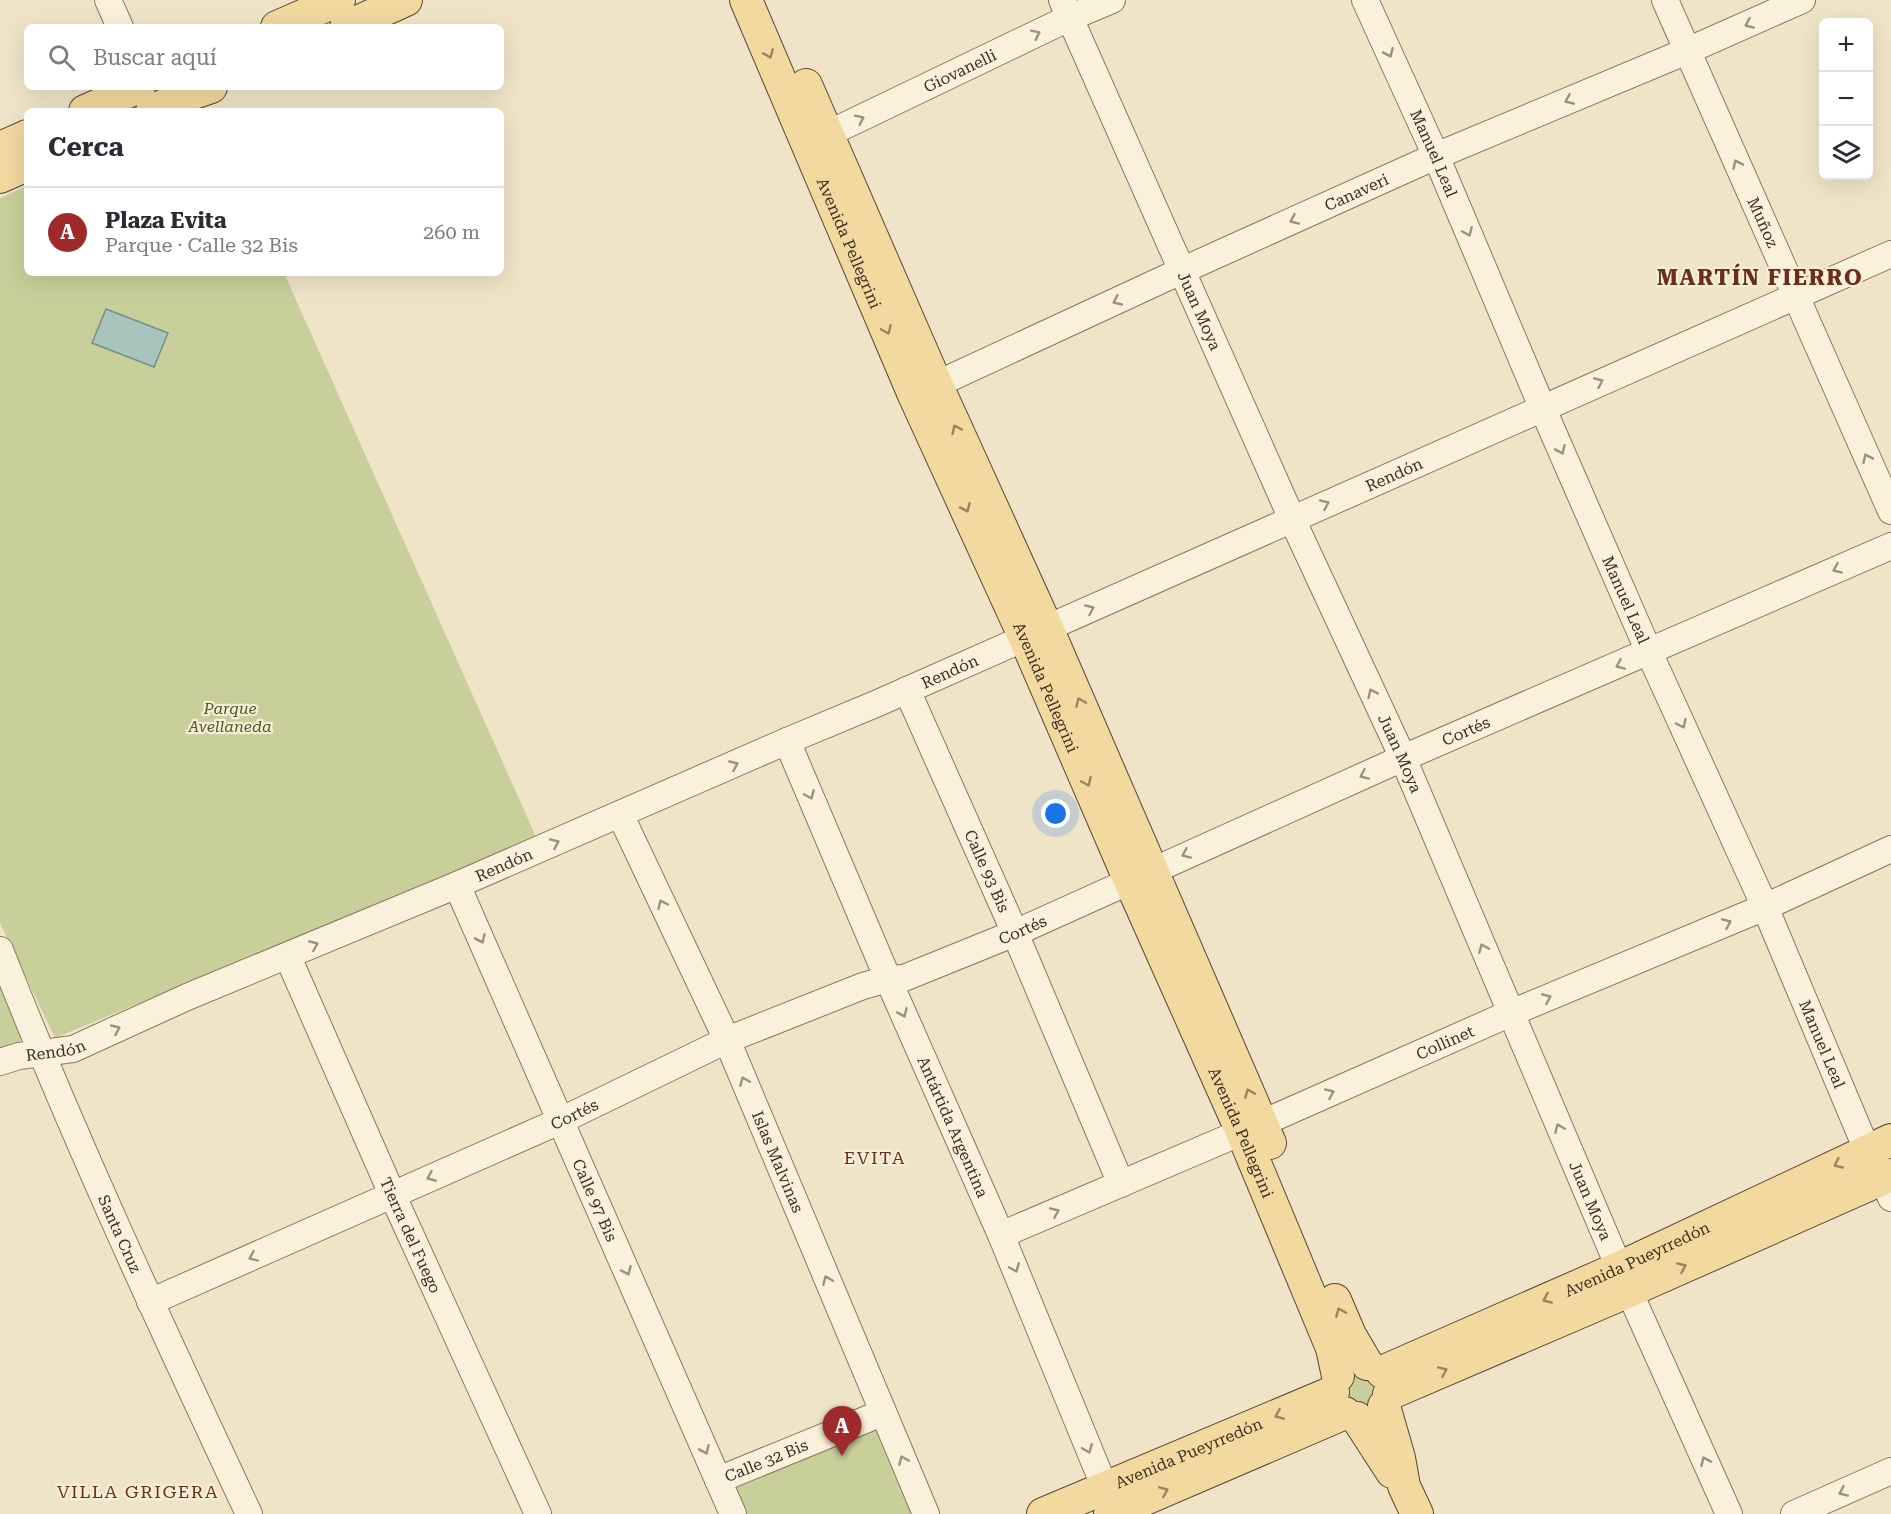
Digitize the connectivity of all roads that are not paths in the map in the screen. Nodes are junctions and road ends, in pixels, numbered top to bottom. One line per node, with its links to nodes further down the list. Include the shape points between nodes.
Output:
1 (108, 0): 11 (street)
2 (339, 0): 12 (main road)
3 (406, 0): 13 (main road)
4 (746, 0): 19 (main road, Avenida Pellegrini, one-way to 19)
5 (768, 0): 19 (main road, Avenida Pellegrini)
6 (1112, 0): 10 (street, Giovanelli)
7 (1365, 0): 21 (street, Manuel Leal, one-way to 21)
8 (1665, 0): 14 (street, Muñoz)
9 (1802, 0): 14 (street, Canaveri, one-way to 14)
10 (1066, 9): 19 (street, Giovanelli, one-way to 10); 25 (street, Juan Moya)
11 (119, 24)
12 (284, 24)
13 (353, 24)
14 (1687, 51): 21 (street, Canaveri, one-way to 21); 26 (street, Muñoz, one-way to 14)
15 (195, 90): 16 (main road)
16 (148, 99): 17 (main road)
17 (101, 108)
18 (24, 137): 20 (main road)
19 (818, 139): 27 (main road, Avenida Pellegrini)
20 (0, 148)
21 (1436, 156): 25 (street, Canaveri, one-way to 25); 28 (street, Manuel Leal, one-way to 28)
22 (24, 166): 23 (main road)
23 (0, 177)
24 (1891, 254): 26 (street, Rendón)
25 (1181, 271): 27 (street, Canaveri, one-way to 27); 30 (street, Juan Moya)
26 (1795, 297): 28 (street, Rendón, one-way to 26); 29 (street, Muñoz, one-way to 26)
27 (926, 390): 32 (main road, Avenida Pellegrini)
28 (1542, 407): 30 (street, Rendón, one-way to 28); 33 (street, Manuel Leal, one-way to 33)
29 (1891, 511)
30 (1292, 519): 32 (street, Rendón, one-way to 30); 36 (street, Juan Moya, one-way to 30)
31 (1891, 546): 33 (street, Cortés, one-way to 33)
32 (1036, 633): 34 (street, Rendón); 39 (main road, Avenida Pellegrini)
33 (1649, 652): 36 (street, Cortés, one-way to 36); 41 (street, Manuel Leal, one-way to 41)
34 (906, 690): 35 (street, Rendón); 42 (street, Calle 93 Bis)
35 (787, 741): 37 (street, Rendón, one-way to 35); 45 (street, Antártida Argentina, one-way to 45)
36 (1403, 758): 39 (street, Cortés, one-way to 39); 46 (street, Juan Moya, one-way to 36)
37 (620, 814): 40 (street, Rendón, one-way to 37); 47 (street, Islas Malvinas, one-way to 37)
38 (1891, 849): 41 (street, Collinet)
39 (1141, 875): 42 (street, Cortés); 51 (main road, Avenida Pellegrini)
40 (457, 885): 44 (street, Rendón, one-way to 40); 50 (street, Calle 97 Bis, one-way to 50)
41 (1766, 907): 46 (street, Collinet, one-way to 41); 52 (street, Manuel Leal)
42 (1015, 933): 45 (street, Cortés, via 904,978); 53 (street, Calle 93 Bis)
43 (0, 950): 48 (street, Santa Cruz)
44 (288, 957): 48 (street, Rendón, one-way to 44, via 73,1049); 55 (street, Tierra del Fuego)
45 (888, 979): 47 (street, Cortés); 56 (street, Antártida Argentina, one-way to 56)
46 (1511, 1013): 51 (street, Collinet, one-way to 46); 57 (street, Juan Moya, one-way to 46)
47 (727, 1040): 50 (street, Cortés); 60 (street, Islas Malvinas, one-way to 47)
48 (41, 1053): 49 (street, Rendón); 58 (street, Santa Cruz)
49 (0, 1062)
50 (562, 1120): 55 (street, Cortés, one-way to 55); 62 (street, Calle 97 Bis, one-way to 62)
51 (1252, 1127): 53 (street, Collinet); 59 (main road, Avenida Pellegrini, via 1350,1335)
52 (1879, 1145): 54 (street, Manuel Leal); 57 (main road, Avenida Pueyrredón, one-way to 57)
53 (1121, 1184): 56 (street, Collinet, one-way to 53)
54 (1888, 1184): 57 (main road, Avenida Pueyrredón, one-way to 54)
55 (392, 1194): 58 (street, Cortés, one-way to 58); 65 (street, Tierra del Fuego)
56 (1001, 1235): 63 (street, Antártida Argentina, one-way to 63)
57 (1624, 1280): 59 (main road, Avenida Pueyrredón); 70 (street, Juan Moya, one-way to 57)
58 (150, 1302): 64 (street, Santa Cruz)
59 (1362, 1392): 63 (main road, Avenida Pueyrredón, via 1250,1440); 69 (main road, Avenida Pellegrini, via 1399,1458 1404,1486)
60 (882, 1413): 62 (street, Calle 32 Bis); 67 (street, Islas Malvinas, one-way to 60)
61 (1891, 1471): 71 (street, one-way to 71)
62 (718, 1480): 66 (street, Calle 97 Bis)
63 (1111, 1507): 68 (main road, Avenida Pueyrredón)
64 (249, 1514)
65 (538, 1514)
66 (733, 1514)
67 (926, 1514)
68 (1043, 1514)
69 (1417, 1514)
70 (1729, 1514)
71 (1794, 1514)

